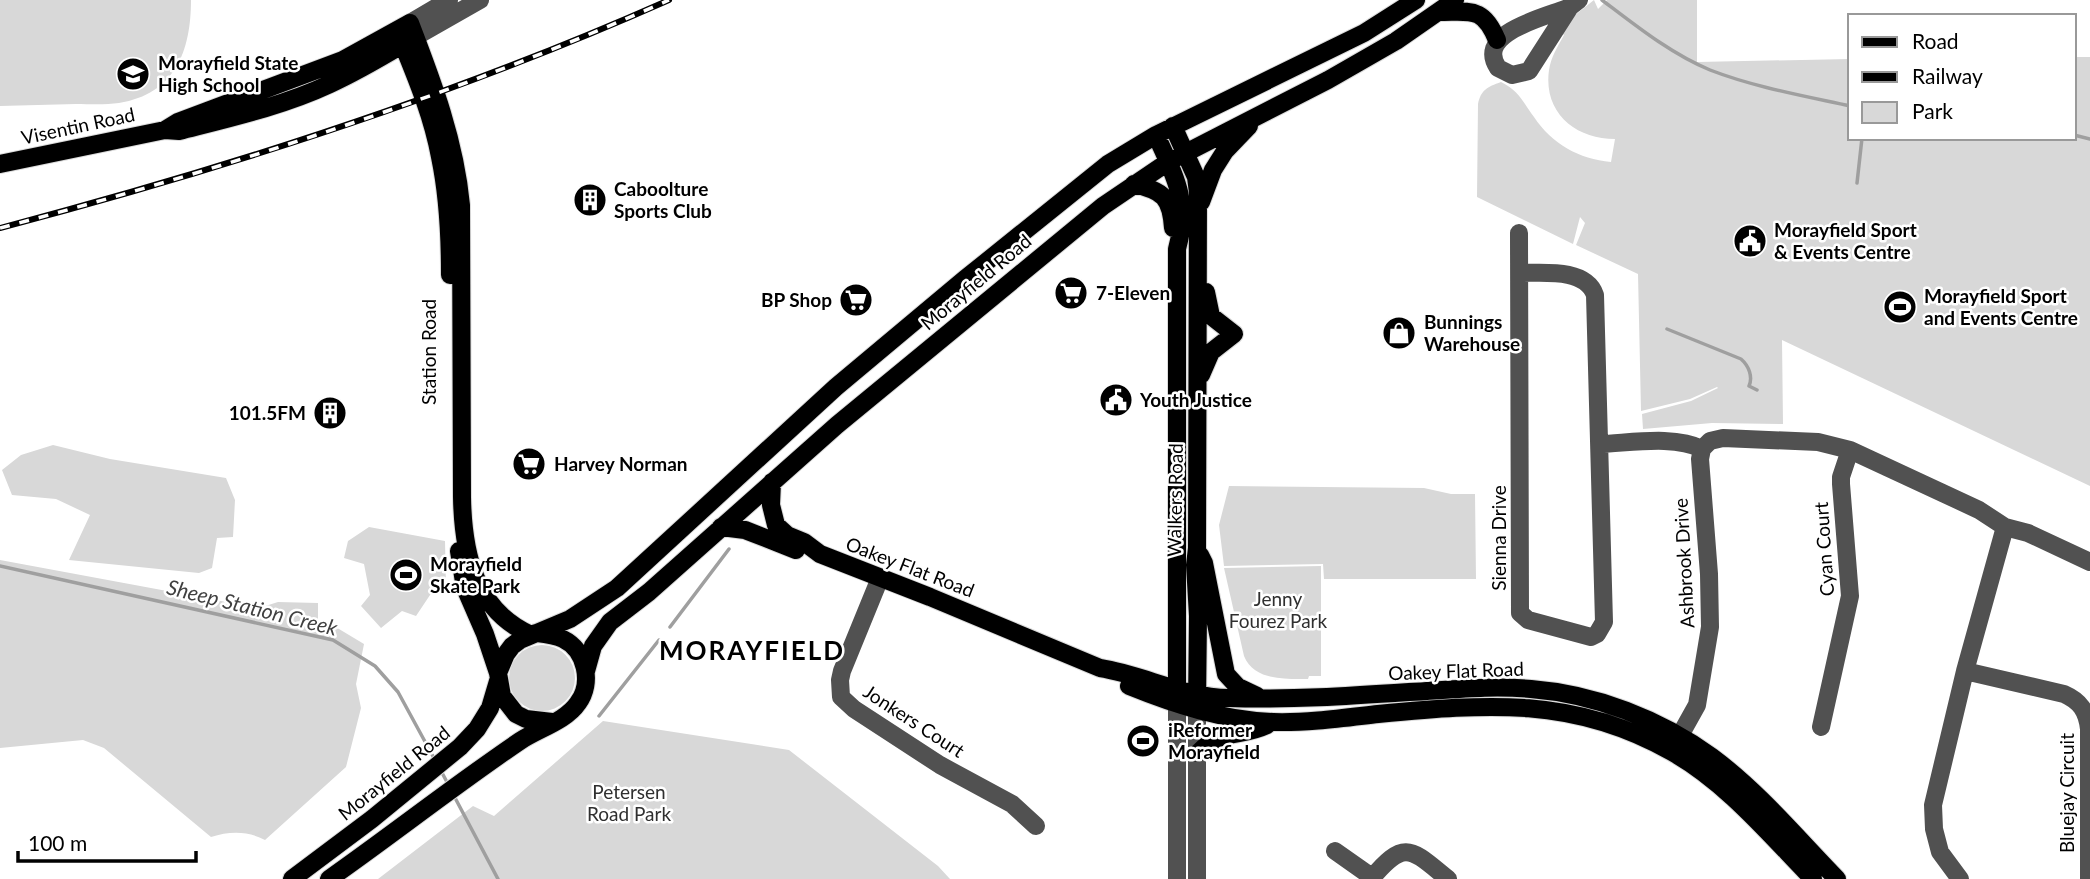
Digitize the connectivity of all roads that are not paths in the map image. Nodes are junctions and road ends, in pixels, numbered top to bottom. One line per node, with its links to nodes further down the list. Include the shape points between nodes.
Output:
1 (449, 0): 7 (street)
2 (480, 0): 7 (street)
3 (1416, 0): 11 (main road, Morayfield Road, via 1364,33)
4 (1455, 0): 6 (main road, Morayfield Road)
5 (1575, 4): 8 (street); 9 (street)
6 (1439, 12): 8 (main road, via 1472,12); 10 (main road, Morayfield Road, via 1328,80)
7 (406, 34): 15 (main road, Visentin Road, via 349,75 310,93 179,131 164,130); 33 (main road, Station Road, via 446,120 458,179 466,544 487,601 505,621); 36 (main road, Station Road, via 444,181 450,269 450,410 461,571)
8 (1505, 35): 9 (street, via 1519,31 1531,37); 9 (street, via 1494,45 1493,57 1507,74 1528,71)
9 (1537, 56)
10 (1254, 117): 13 (main road, Morayfield Road); 17 (main road, via 1213,170)
11 (1173, 126): 12 (main road, Morayfield Road); 13 (main road, Walkers Road)
12 (1156, 135): 14 (main road, Walkers Road); 33 (main road, Morayfield Road, via 1095,174 876,353 617,588 578,614)
13 (1186, 153): 14 (main road, Morayfield Road); 17 (main road, Walkers Road, via 1196,177)
14 (1168, 162): 16 (main road, Morayfield Road); 19 (main road, Walkers Road, via 1181,192 1182,230)
15 (0, 164)
16 (1134, 184): 19 (main road, via 1152,188 1168,201); 26 (main road, Morayfield Road, via 1030,264)
17 (1198, 208): 20 (main road, Walkers Road)
18 (1519, 233): 21 (street, Sienna Drive)
19 (1177, 249): 37 (main road, Walkers Road)
20 (1198, 254): 22 (main road, Walkers Road); 22 (main road, via 1210,313 1234,334 1211,352)
21 (1520, 273): 23 (street, Sienna Drive, via 1564,275 1592,286); 23 (street, Sienna Drive, via 1520,613 1528,620 1591,637 1604,622)
22 (1198, 382): 29 (main road, Walkers Road)
23 (1600, 444): 24 (street, via 1678,441)
24 (1702, 449): 25 (street, via 1710,441 1723,439 1818,442); 43 (street, Ashbrook Drive, via 1710,627 1697,705)
25 (1850, 450): 28 (street, via 1968,504); 42 (street, Cyan Court, via 1841,485 1850,596)
26 (772, 482): 27 (main road, Morayfield Road); 30 (main road, Oakey Flat Road, via 776,525)
27 (721, 527): 30 (main road, Oakey Flat Road); 34 (main road, Morayfield Road, via 610,622 593,646)
28 (2005, 527): 31 (street); 35 (street)
29 (1197, 548): 38 (main road, via 1226,674 1238,687); 39 (main road, Walkers Road)
30 (820, 554): 32 (main road, Oakey Flat Road)
31 (2090, 562)
32 (880, 578): 37 (main road, Oakey Flat Road, via 1100,668 1115,681); 45 (street, Jonkers Court, via 842,671 841,696 914,749 1012,804)
33 (534, 634): 34 (main road, via 568,642); 36 (main road, via 512,646)
34 (586, 671): 40 (main road, via 579,703)
35 (1965, 671): 55 (street, via 1933,805 1940,852); 56 (street, Bluejay Circuit, via 2063,694 2084,709 2089,729)
36 (498, 677): 40 (main road, via 502,695 516,714); 48 (main road, Morayfield Road, via 490,708 460,747)
37 (1177, 697): 39 (main road, Oakey Flat Road); 50 (street, Walkers Road)
38 (1261, 698): 39 (main road, Oakey Flat Road); 43 (main road, Oakey Flat Road, via 1532,689 1592,700 1640,717)
39 (1197, 703): 41 (main road, Oakey Flat Road); 44 (street, Walkers Road)
40 (552, 722): 49 (main road)
41 (1273, 722): 43 (main road, Oakey Flat Road, via 1485,706 1546,708); 44 (main road, via 1255,731 1215,738)
42 (1821, 727)
43 (1676, 744): 53 (main road, Oakey Flat Road); 54 (main road, Oakey Flat Road, via 1729,771)
44 (1198, 753): 51 (street, Walkers Road)
45 (1036, 826)
46 (1335, 851): 47 (street)
47 (1371, 878): 52 (street, via 1402,851 1417,854)
48 (292, 879)
49 (328, 879)
50 (1177, 879)
51 (1197, 879)
52 (1448, 879)
53 (1813, 879)
54 (1837, 879)
55 (1960, 879)
56 (2089, 879)

